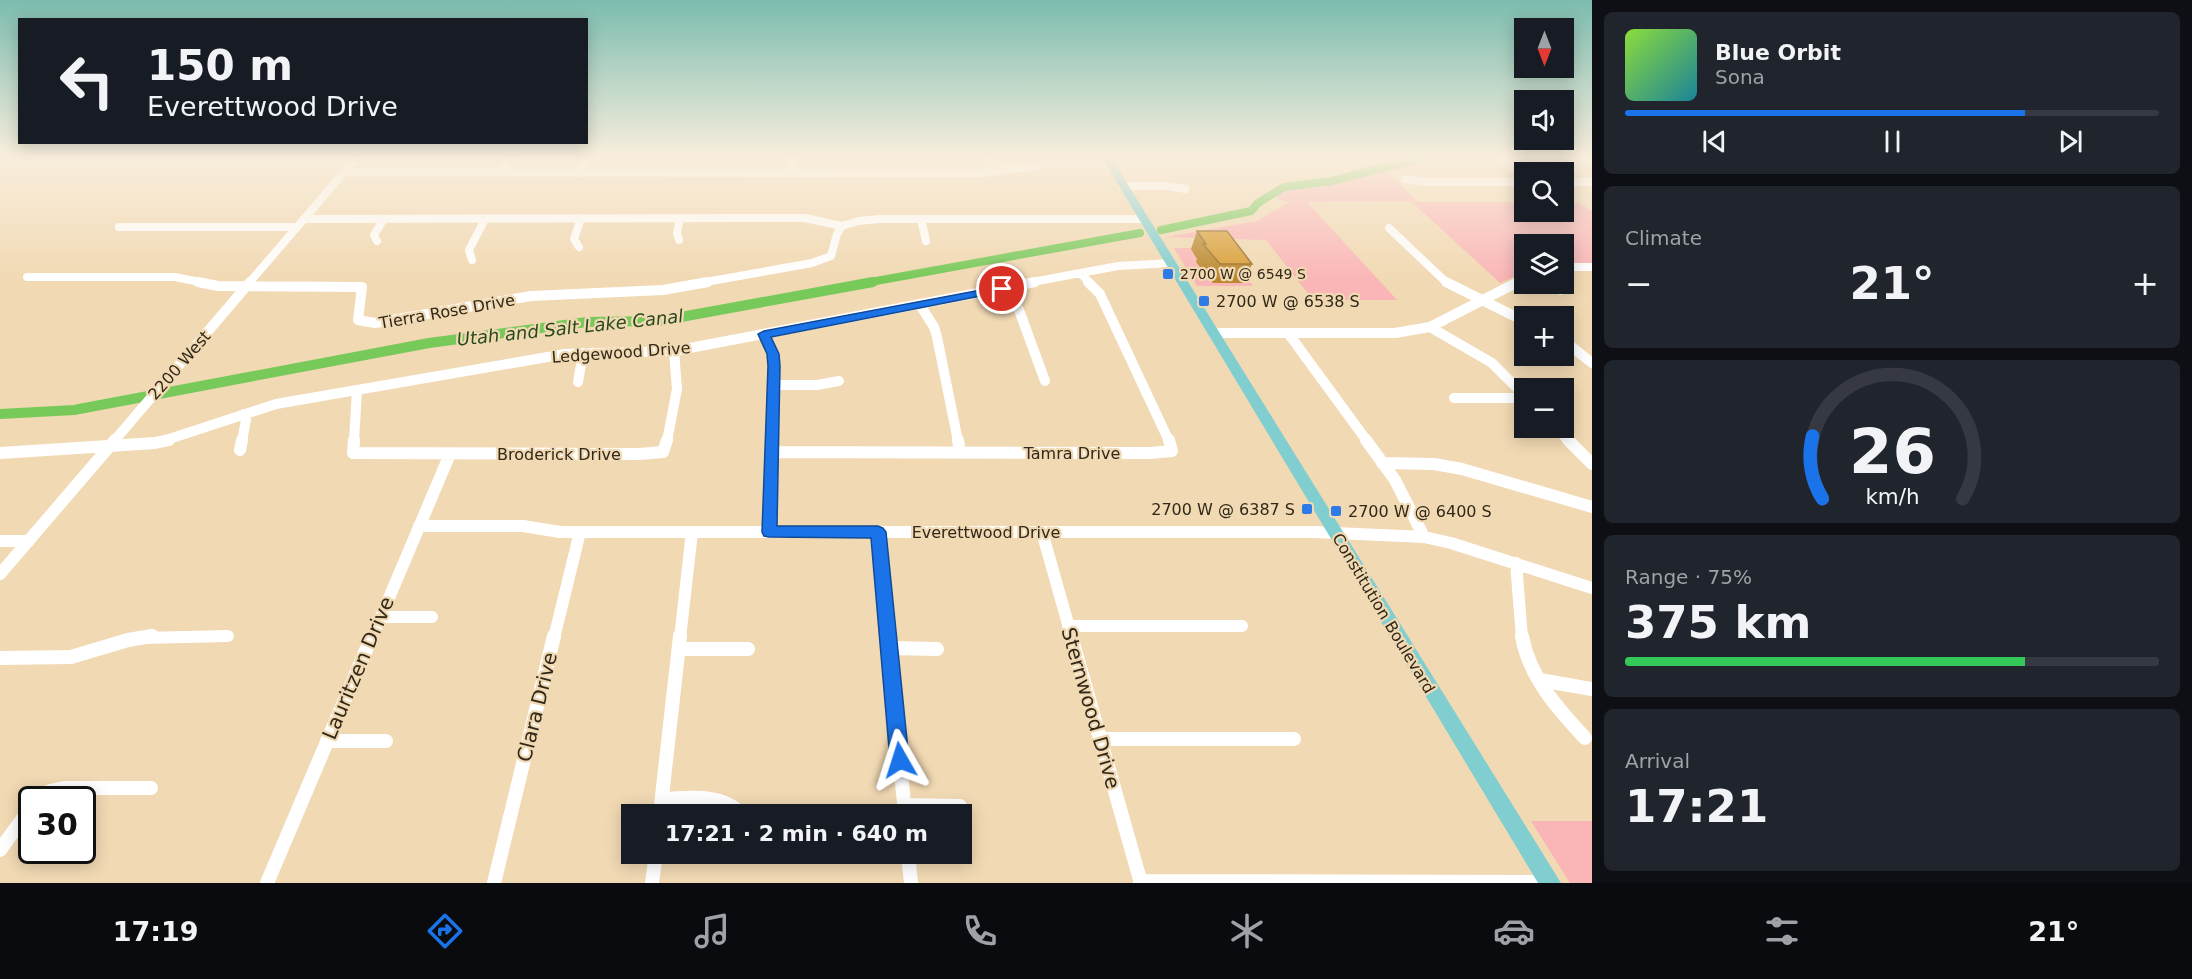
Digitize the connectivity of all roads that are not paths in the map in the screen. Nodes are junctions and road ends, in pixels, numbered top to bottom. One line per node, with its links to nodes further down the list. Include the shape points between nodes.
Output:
1 (323, 197): 5 (street, 2200 West)
2 (1130, 197): 9 (main road, Constitution Boulevard)
3 (581, 218): 4 (street); 7 (street); 17 (street, via 574,239)
4 (680, 218): 10 (street, via 805,218); 14 (street)
5 (304, 219): 6 (street); 12 (street, 2200 West)
6 (384, 219): 7 (street); 15 (street, via 374,235)
7 (485, 219): 18 (street, via 469,250)
8 (921, 219): 9 (street); 10 (street, via 869,219); 16 (street)
9 (1143, 219): 19 (main road, Constitution Boulevard)
10 (842, 226): 25 (street, Tierra Rose Drive, via 835,235 831,256 812,263 663,290 549,294 375,323 358,320 362,287)
11 (119, 227): 12 (street)
12 (297, 227): 25 (street, 2200 West)
13 (1389, 228): 27 (street, via 1444,281)
14 (679, 240)
15 (377, 241)
16 (926, 241)
17 (579, 246)
18 (472, 260)
19 (1170, 263): 22 (street, Ledgewood Drive, via 1133,264); 31 (main road, Constitution Boulevard)
20 (1574, 267): 21 (street)
21 (1592, 267)
22 (1081, 274): 26 (street, Ledgewood Drive); 51 (street, Tamra Drive, via 1100,294 1172,451)
23 (27, 277): 25 (street, Tierra Rose Drive, via 175,277)
24 (1514, 284): 27 (street)
25 (246, 287): 48 (street, 2200 West)
26 (1002, 289): 28 (street, Ledgewood Drive); 39 (street, via 1019,310)
27 (1481, 300): 29 (street); 30 (street)
28 (920, 305): 33 (street, Ledgewood Drive); 51 (street, via 937,337)
29 (1514, 316)
30 (1430, 327): 32 (street, via 1395,333); 42 (street, via 1492,363)
31 (1214, 333): 32 (street); 63 (main road, Constitution Boulevard)
32 (1288, 333): 54 (street)
33 (764, 334): 35 (street, Ledgewood Drive); 41 (street, via 773,354)
34 (1574, 349): 37 (street)
35 (674, 351): 36 (street, Ledgewood Drive); 53 (street, Broderick Drive, via 678,383 663,452)
36 (583, 353): 40 (street); 43 (street, Ledgewood Drive)
37 (1592, 363)
38 (839, 381): 41 (street, via 817,386)
39 (1045, 381)
40 (578, 382)
41 (773, 386): 50 (street)
42 (1514, 386)
43 (357, 390): 46 (street, Ledgewood Drive, via 276,404); 53 (street, Broderick Drive, via 353,453)
44 (1514, 396): 45 (street)
45 (1454, 398)
46 (244, 414): 48 (street, Ledgewood Drive, via 171,440); 49 (street)
47 (1566, 438): 55 (street)
48 (110, 445): 52 (street, Ledgewood Drive); 66 (street, 2200 West)
49 (240, 450)
50 (771, 452): 51 (street, Tamra Drive); 60 (street)
51 (960, 452)
52 (0, 453)
53 (450, 454): 57 (street, Lauritzen Drive)
54 (1382, 463): 56 (street, via 1462,469); 64 (street, via 1405,497)
55 (1592, 464)
56 (1592, 507)
57 (419, 526): 58 (street, Everettwood Drive, via 529,526); 70 (street, Lauritzen Drive)
58 (580, 532): 59 (street, Everettwood Drive); 99 (street, Clara Drive)
59 (692, 532): 60 (street, Everettwood Drive); 76 (street)
60 (769, 532): 61 (street, Everettwood Drive)
61 (878, 532): 62 (street, Everettwood Drive); 75 (street)
62 (1042, 532): 63 (street, Everettwood Drive); 72 (street, Sternwood Drive)
63 (1335, 533): 64 (street, Everettwood Drive); 102 (main road, Constitution Boulevard)
64 (1424, 537): 67 (street, Everettwood Drive)
65 (0, 541): 66 (street)
66 (29, 541): 68 (street, 2200 West)
67 (1516, 563): 69 (street, Everettwood Drive); 80 (street, via 1523,641)
68 (0, 574)
69 (1592, 588)
70 (380, 617): 71 (street); 85 (street, Lauritzen Drive)
71 (432, 617)
72 (1068, 626): 73 (street); 83 (street, Sternwood Drive)
73 (1242, 626)
74 (228, 636): 79 (street, via 156,636 71,657)
75 (889, 648): 78 (street); 92 (street)
76 (679, 649): 77 (street); 89 (street)
77 (748, 649)
78 (937, 649)
79 (0, 658)
80 (1540, 680): 81 (street); 82 (street)
81 (1592, 688)
82 (1585, 738)
83 (1100, 739): 84 (street); 97 (street, Sternwood Drive)
84 (1294, 739)
85 (327, 741): 86 (street); 98 (street, Lauritzen Drive)
86 (386, 741)
87 (96, 788): 88 (street)
88 (151, 788)
89 (662, 798): 90 (street); 91 (street, via 723,800)
90 (661, 804)
91 (733, 804)
92 (903, 804)
93 (18, 825): 94 (street)
94 (0, 850)
95 (655, 864): 100 (street)
96 (909, 864): 101 (street)
97 (1141, 882): 102 (street)
98 (267, 883)
99 (494, 883)
100 (652, 883)
101 (911, 883)
102 (1550, 883)

